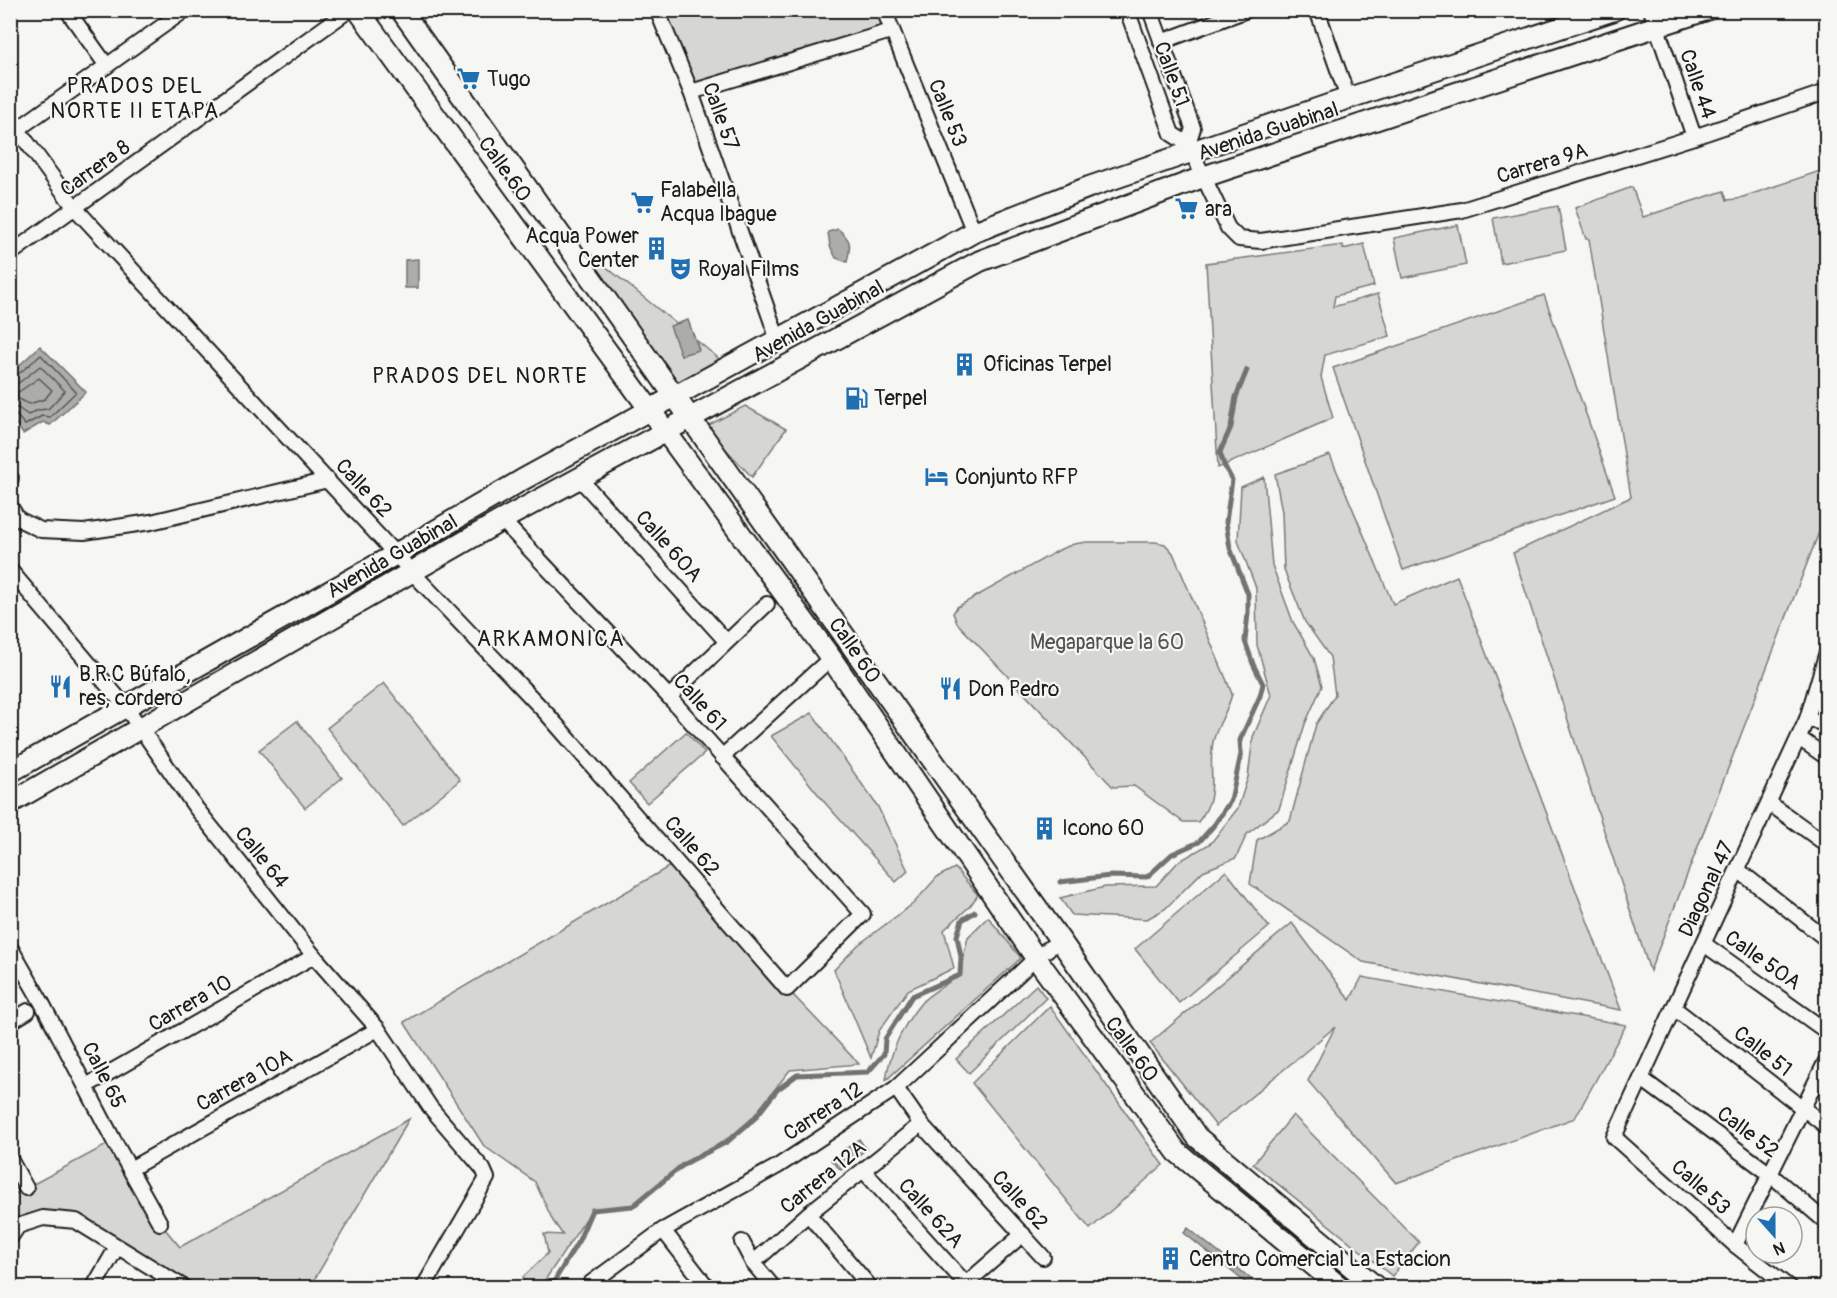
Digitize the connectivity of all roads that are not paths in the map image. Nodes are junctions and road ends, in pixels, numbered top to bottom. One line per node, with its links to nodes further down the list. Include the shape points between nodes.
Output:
1 (67, 10): 17 (street)
2 (185, 10): 17 (street)
3 (350, 10): 25 (street, Carrera 8)
4 (358, 10): 31 (main road, Calle 60)
5 (401, 10): 30 (main road, Calle 60)
6 (657, 10): 18 (street, Calle 57)
7 (884, 10): 15 (street, Calle 53)
8 (1127, 10): 23 (street, Calle 51, via 1172,134)
9 (1150, 10): 16 (street, Calle 51)
10 (1247, 10): 16 (street)
11 (1317, 10): 20 (street)
12 (1614, 10): 20 (main road, Avenida Guabinal)
13 (1706, 10): 14 (main road, Avenida Guabinal)
14 (1654, 19): 22 (street, Calle 44); 24 (main road, Avenida Guabinal)
15 (891, 31): 18 (street); 26 (street, Calle 53)
16 (1161, 42): 23 (street, Calle 51, via 1192,128)
17 (107, 66): 21 (street)
18 (690, 92): 29 (street, Calle 57)
19 (1827, 92): 22 (street, Carrera 9A)
20 (1348, 98): 23 (main road, Avenida Guabinal)
21 (14, 124): 25 (street, Calle 62)
22 (1694, 137): 27 (street, Carrera 9A, via 1462,210)
23 (1190, 148): 24 (street, Calle 51); 26 (main road, Avenida Guabinal)
24 (1203, 177): 27 (street, Calle 51, via 1228,228 1239,238); 32 (main road, Avenida Guabinal, via 980,261)
25 (75, 208): 28 (street, Carrera 8); 35 (street, Calle 62)
26 (974, 232): 29 (main road, Avenida Guabinal)
27 (1261, 241)
28 (10, 254)
29 (778, 340): 30 (main road, Avenida Guabinal)
30 (673, 396): 31 (main road, Avenida Guabinal); 32 (main road, Calle 60)
31 (651, 409): 33 (main road, Calle 60); 38 (main road, Avenida Guabinal)
32 (689, 418): 33 (main road, Avenida Guabinal); 60 (main road, Calle 60)
33 (666, 430): 34 (main road, Avenida Guabinal); 44 (main road, Calle 60)
34 (580, 479): 37 (main road, Avenida Guabinal); 42 (street, Calle 60A)
35 (328, 480): 36 (street, via 151,522 84,532 41,530 18,519); 38 (street, Calle 62)
36 (10, 506)
37 (502, 520): 40 (main road, Avenida Guabinal); 45 (street, Calle 61)
38 (396, 554): 40 (street, Calle 62); 46 (main road, Avenida Guabinal)
39 (10, 570): 46 (street, Calle 64)
40 (412, 572): 49 (main road, Avenida Guabinal); 58 (street, Calle 62, via 547,714 787,988)
41 (767, 604): 42 (street)
42 (726, 641): 45 (street)
43 (1826, 657): 47 (street, Diagonal 47)
44 (831, 658): 51 (street); 64 (main road, Calle 60)
45 (669, 698): 51 (street, Calle 61)
46 (125, 706): 49 (street, Calle 64); 53 (main road, Avenida Guabinal)
47 (1808, 719): 48 (street); 50 (street, Diagonal 47)
48 (1827, 724)
49 (139, 728): 54 (main road, Avenida Guabinal); 63 (street, Calle 64, via 196,808)
50 (1799, 738): 52 (street); 55 (street, Diagonal 47)
51 (722, 757): 58 (street, Calle 61)
52 (1827, 757)
53 (10, 772)
54 (10, 803)
55 (1768, 803): 56 (street); 57 (street, Diagonal 47)
56 (1827, 844)
57 (1738, 870): 59 (street); 61 (street, Diagonal 47)
58 (863, 914)
59 (1827, 939)
60 (1060, 940): 64 (street, Carrera 12); 103 (main road, Calle 60, via 1197,1137)
61 (1704, 944): 65 (street, Diagonal 47); 69 (street, Calle 50A)
62 (10, 947): 72 (street, Calle 65)
63 (314, 956): 68 (street, Calle 64); 72 (street, Carrera 10)
64 (1036, 958): 73 (street, Carrera 12); 102 (main road, Calle 60, via 1177,1152)
65 (1674, 1008): 71 (street, Diagonal 47); 74 (street, Calle 51)
66 (28, 1011): 67 (street)
67 (10, 1022)
68 (378, 1029): 79 (street, Carrera 10A); 97 (street, Calle 64, via 430,1107 487,1178)
69 (1827, 1031)
70 (1827, 1061): 74 (street)
71 (1642, 1079): 77 (street, Diagonal 47); 81 (street, Calle 52)
72 (86, 1086): 79 (street, Calle 65)
73 (896, 1088): 75 (street, Calle 62); 86 (street, Carrera 12, via 778,1166)
74 (1803, 1108): 76 (street, Calle 51); 81 (street)
75 (921, 1124): 80 (street, Carrera 12A); 87 (street, Calle 62)
76 (1827, 1126)
77 (1614, 1137): 90 (street, Calle 53)
78 (10, 1159): 82 (street)
79 (130, 1169): 85 (street, Calle 65)
80 (864, 1171): 83 (street, Carrera 12A); 94 (street, Calle 62A)
81 (1770, 1174): 84 (street, Calle 52); 90 (street)
82 (26, 1188)
83 (808, 1214): 93 (street, Carrera 12A); 101 (street)
84 (1827, 1222)
85 (160, 1223)
86 (663, 1230): 98 (street, Carrera 12); 99 (street)
87 (1023, 1234): 92 (street, Calle 62); 94 (street)
88 (10, 1238): 91 (street, via 18,1226 43,1218 76,1221)
89 (742, 1242): 93 (street)
90 (1735, 1245): 104 (street, Calle 53)
91 (117, 1247): 95 (street); 96 (street)
92 (1043, 1257)
93 (753, 1263): 100 (street)
94 (964, 1286)
95 (93, 1287)
96 (185, 1287)
97 (423, 1287)
98 (588, 1287)
99 (708, 1287)
100 (774, 1287)
101 (871, 1287)
102 (1341, 1287)
103 (1377, 1287)
104 (1790, 1287)

